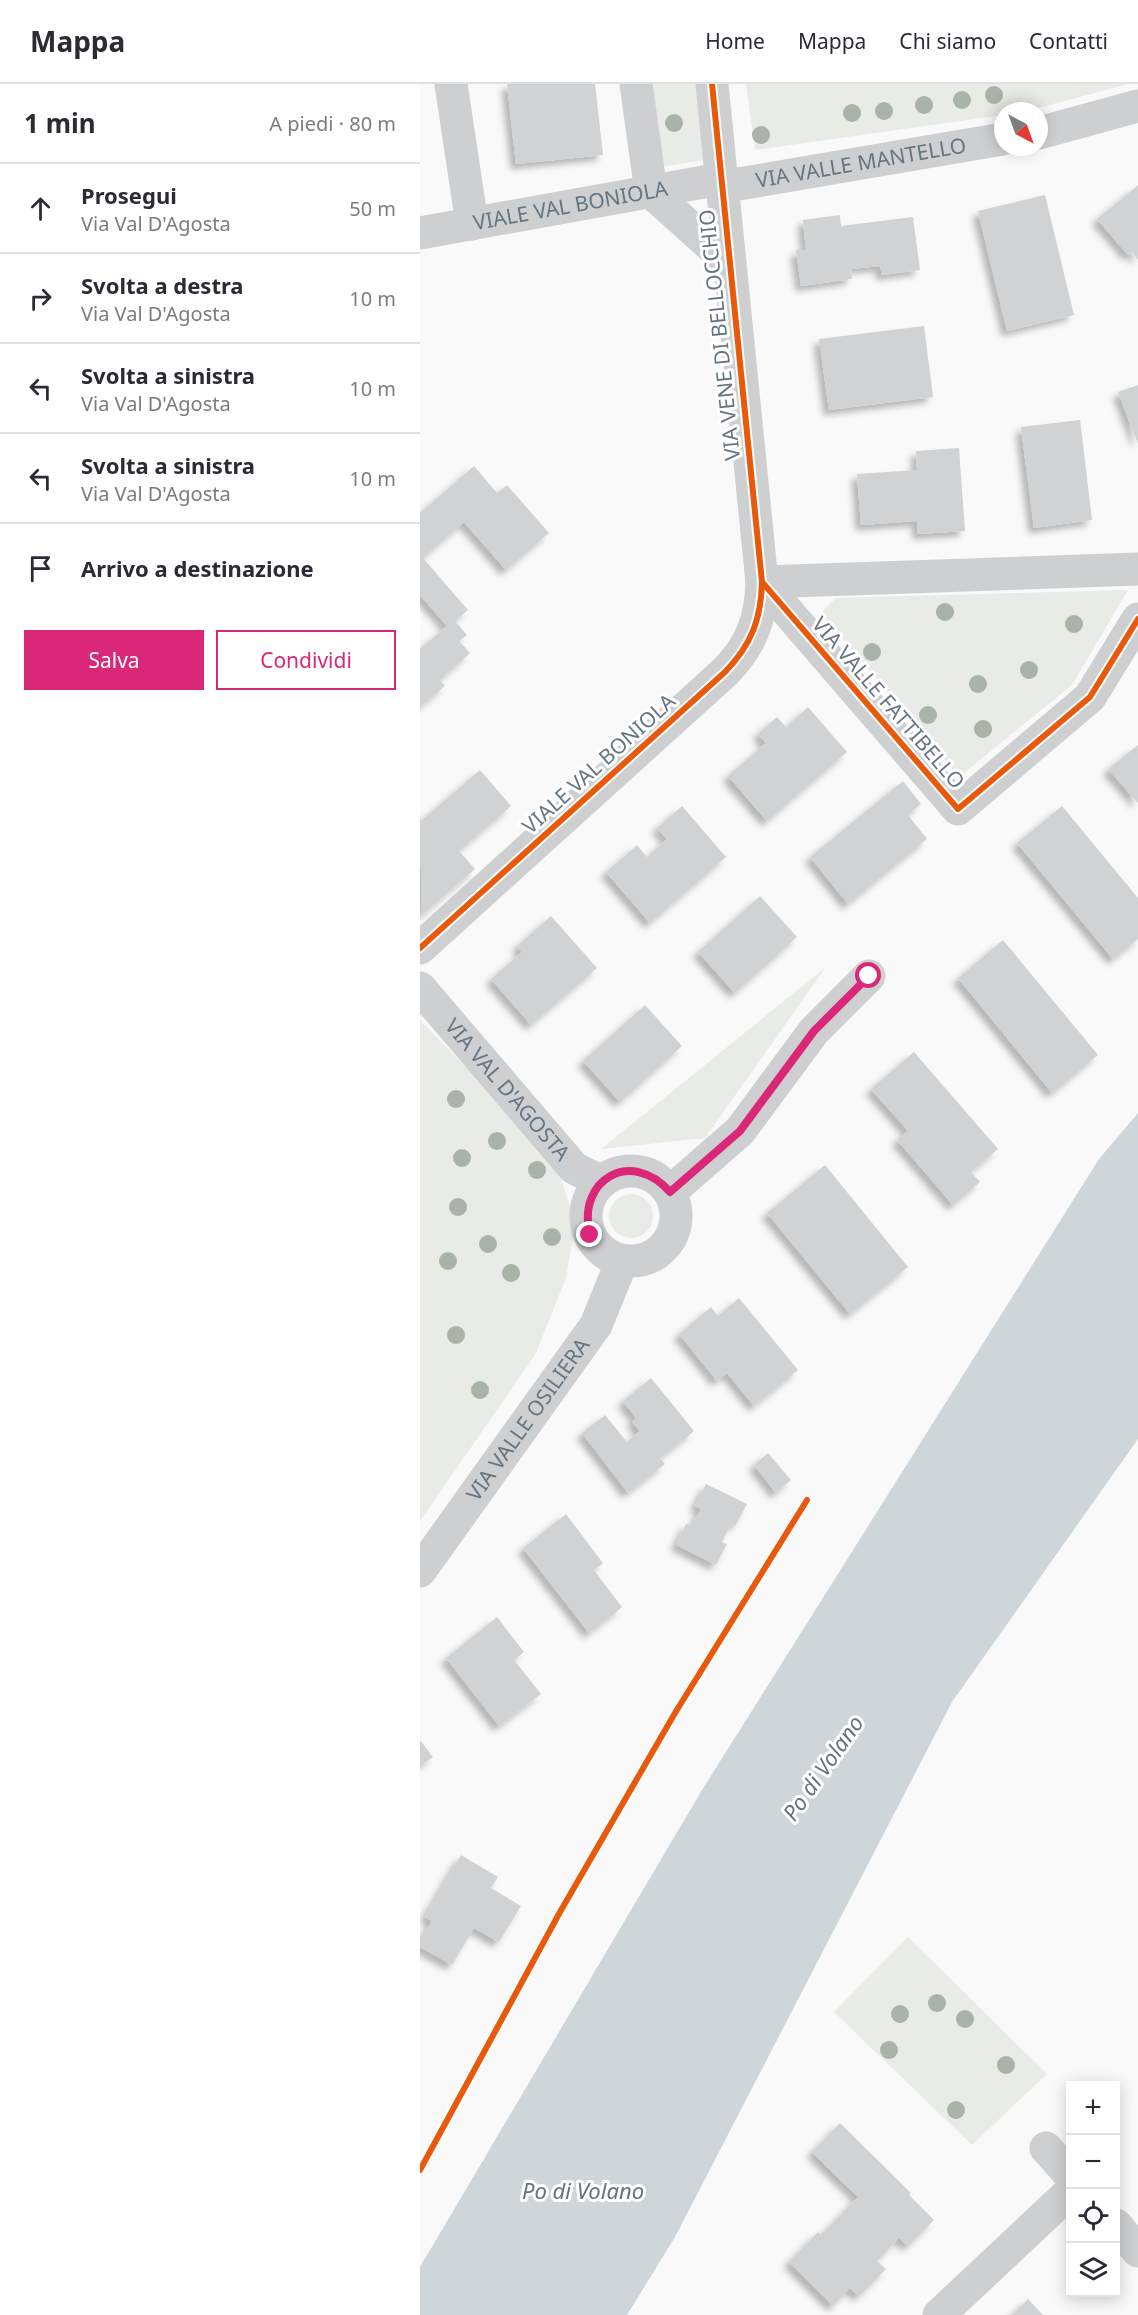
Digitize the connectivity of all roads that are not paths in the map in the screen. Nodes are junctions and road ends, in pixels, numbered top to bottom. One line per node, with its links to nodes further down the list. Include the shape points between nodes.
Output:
1 (451, 84): 9 (street)
2 (636, 84): 8 (street)
3 (712, 84): 7 (street, VIA VENE DI BELLOCCHIO)
4 (1138, 106): 5 (street)
5 (1048, 131)
6 (994, 140): 7 (street, VIA VALLE MANTELLO)
7 (721, 183): 8 (street, VIALE VAL BONIOLA); 11 (street, VIA VENE DI BELLOCCHIO)
8 (651, 192): 9 (street, VIALE VAL BONIOLA); 11 (street, VIA VENE DI BELLOCCHIO)
9 (472, 224): 10 (street, VIALE VAL BONIOLA)
10 (420, 233)
11 (729, 262): 13 (street, VIA VENE DI BELLOCCHIO)
12 (1138, 569): 13 (street)
13 (762, 582): 14 (street, VIA VALLE FATTIBELLO, via 958,808 1090,697); 15 (street, VIALE VAL BONIOLA, via 762,608 743,654)
14 (1138, 619)
15 (420, 948)
16 (869, 976): 19 (street, via 814,1031 740,1131)
17 (420, 988): 18 (street, VIA VAL D'AGOSTA, via 574,1168)
18 (602, 1182): 19 (street, via 615,1173 630,1171 653,1177); 20 (street, via 592,1193 586,1221 597,1247)
19 (670, 1192): 20 (street, via 677,1221 668,1242 652,1257)
20 (622, 1261): 21 (street, VIA VALLE OSILIERA, via 596,1325)
21 (420, 1571)
22 (1046, 2148): 23 (street)
23 (1066, 2170)
24 (1066, 2197): 27 (street)
25 (1120, 2230): 26 (street)
26 (1138, 2250)
27 (939, 2315)

